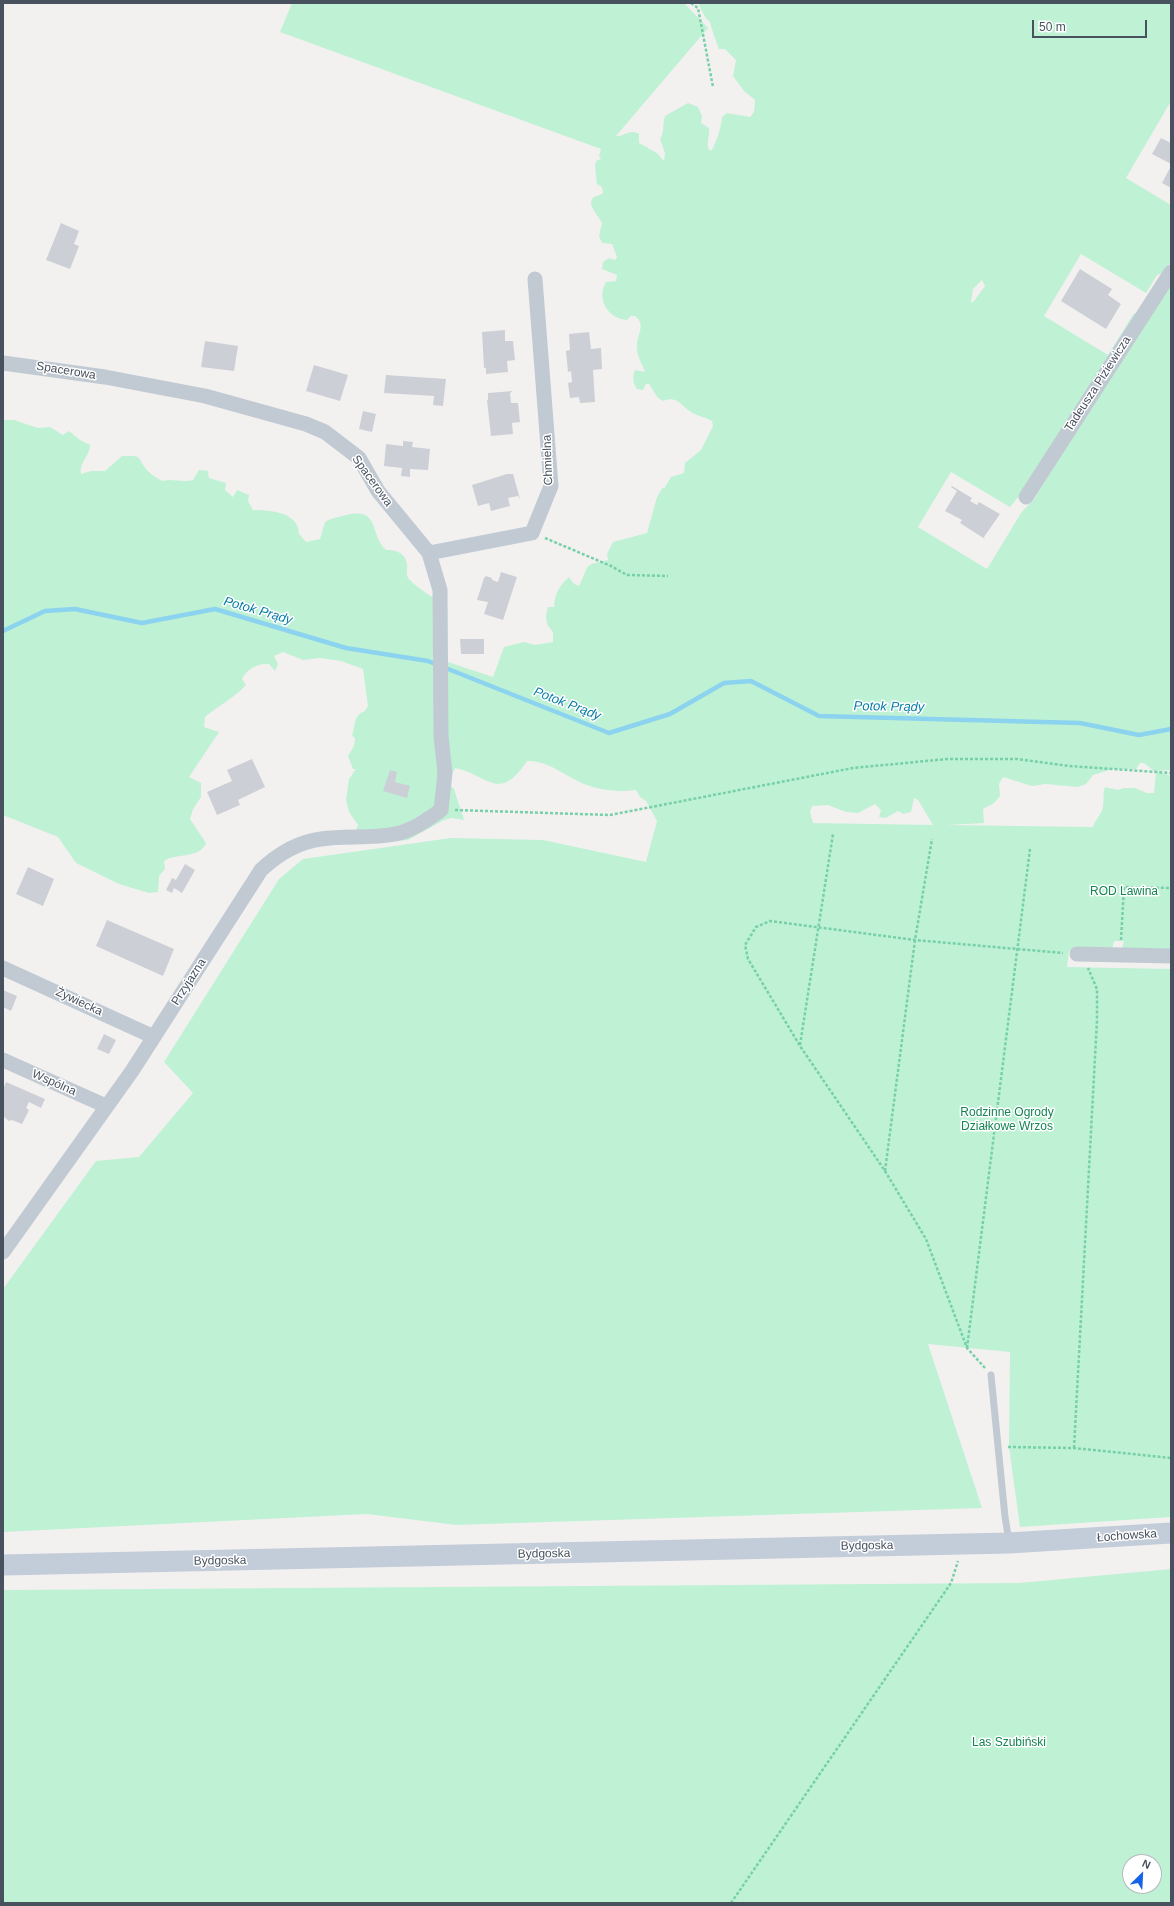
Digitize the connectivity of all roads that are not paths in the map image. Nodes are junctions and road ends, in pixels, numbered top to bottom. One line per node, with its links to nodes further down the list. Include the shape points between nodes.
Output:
1 (1171, 272): 4 (street, Tadeusza Piziewicza)
2 (535, 279): 5 (street, Chmielna, via 551,486 532,532)
3 (3, 363): 5 (street, Spacerowa, via 105,377 205,396 306,424 325,432 359,458 378,491)
4 (1026, 497)
5 (429, 553): 6 (street, Spacerowa, via 440,590 441,736 444,774)
6 (441, 810): 10 (street, Przyjazna, via 421,825 396,834 368,838 321,839 277,855 261,870)
7 (1080, 955): 8 (street)
8 (1171, 956)
9 (3, 968): 10 (street, Żywiecka)
10 (154, 1037): 12 (street, Przyjazna)
11 (3, 1060): 12 (street, Wspólna)
12 (106, 1106): 13 (street, Przyjazna)
13 (3, 1252)
14 (991, 1375): 17 (lane, via 1004,1517)
15 (1171, 1533): 16 (main road, Łochowska)
16 (1084, 1540): 17 (main road, Bydgoska)
17 (1009, 1543): 18 (main road, Bydgoska)
18 (3, 1565)

